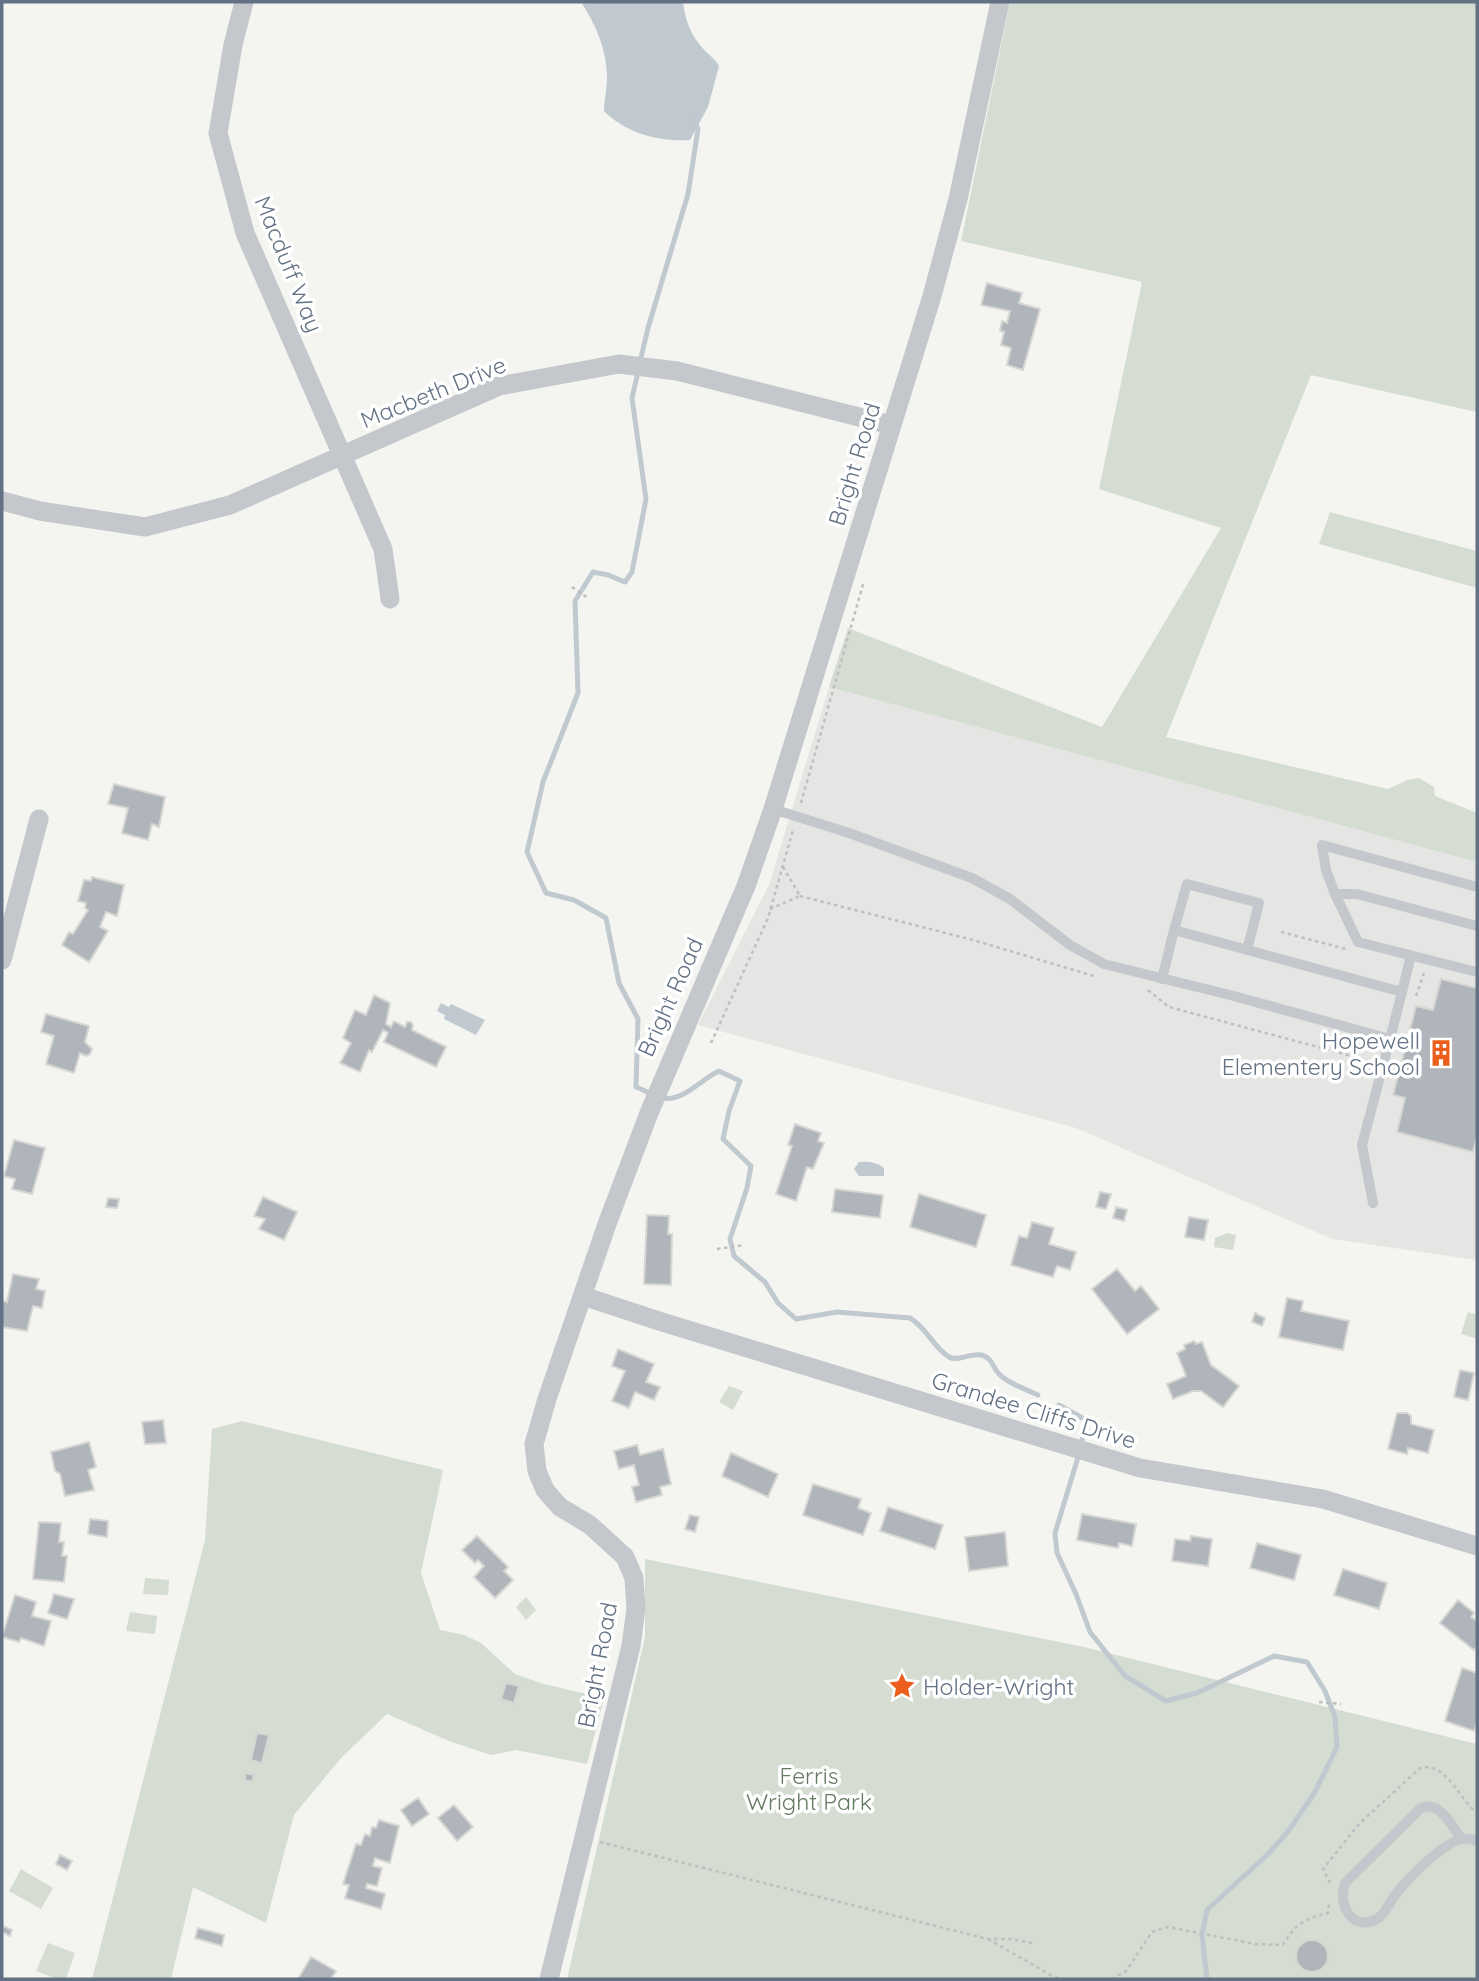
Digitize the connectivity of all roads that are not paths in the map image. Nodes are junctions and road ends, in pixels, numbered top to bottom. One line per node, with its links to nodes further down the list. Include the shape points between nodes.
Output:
1 (244, 2): 4 (street, Macduff Way, via 218,133 245,233)
2 (1000, 2): 3 (street, Bright Road, via 958,199)
3 (891, 425): 4 (street, Macbeth Drive, via 677,371 619,363 499,386); 7 (street, Bright Road)
4 (343, 456): 5 (street, Macbeth Drive, via 230,505 145,527); 6 (street, Macduff Way, via 383,549)
5 (2, 501)
6 (390, 599)
7 (773, 809): 17 (lane, via 972,878 1104,964); 21 (street, Bright Road, via 746,886 664,1073)
8 (39, 819): 15 (street)
9 (1477, 887): 10 (lane, via 1322,845)
10 (1335, 894): 11 (lane, via 1357,894); 14 (lane, via 1358,943)
11 (1477, 926)
12 (1174, 930): 13 (lane); 13 (lane, via 1187,884 1259,903); 17 (lane)
13 (1247, 950): 18 (lane)
14 (1411, 955): 16 (lane); 18 (lane)
15 (2, 960)
16 (1477, 972)
17 (1162, 979): 19 (lane)
18 (1402, 992): 19 (lane)
19 (1390, 1039): 20 (lane, via 1362,1145)
20 (1373, 1203)
21 (583, 1296): 22 (street, Grandee Cliffs Drive, via 1140,1468 1323,1499); 25 (street, Bright Road, via 534,1444 537,1471 560,1507 590,1525 625,1557 634,1578 636,1608 631,1646)
22 (1477, 1546)
23 (1461, 1838): 23 (lane, via 1437,1807 1421,1808 1345,1883 1343,1908 1367,1923 1379,1918 1422,1865); 24 (lane)
24 (1477, 1840)
25 (549, 1979)

